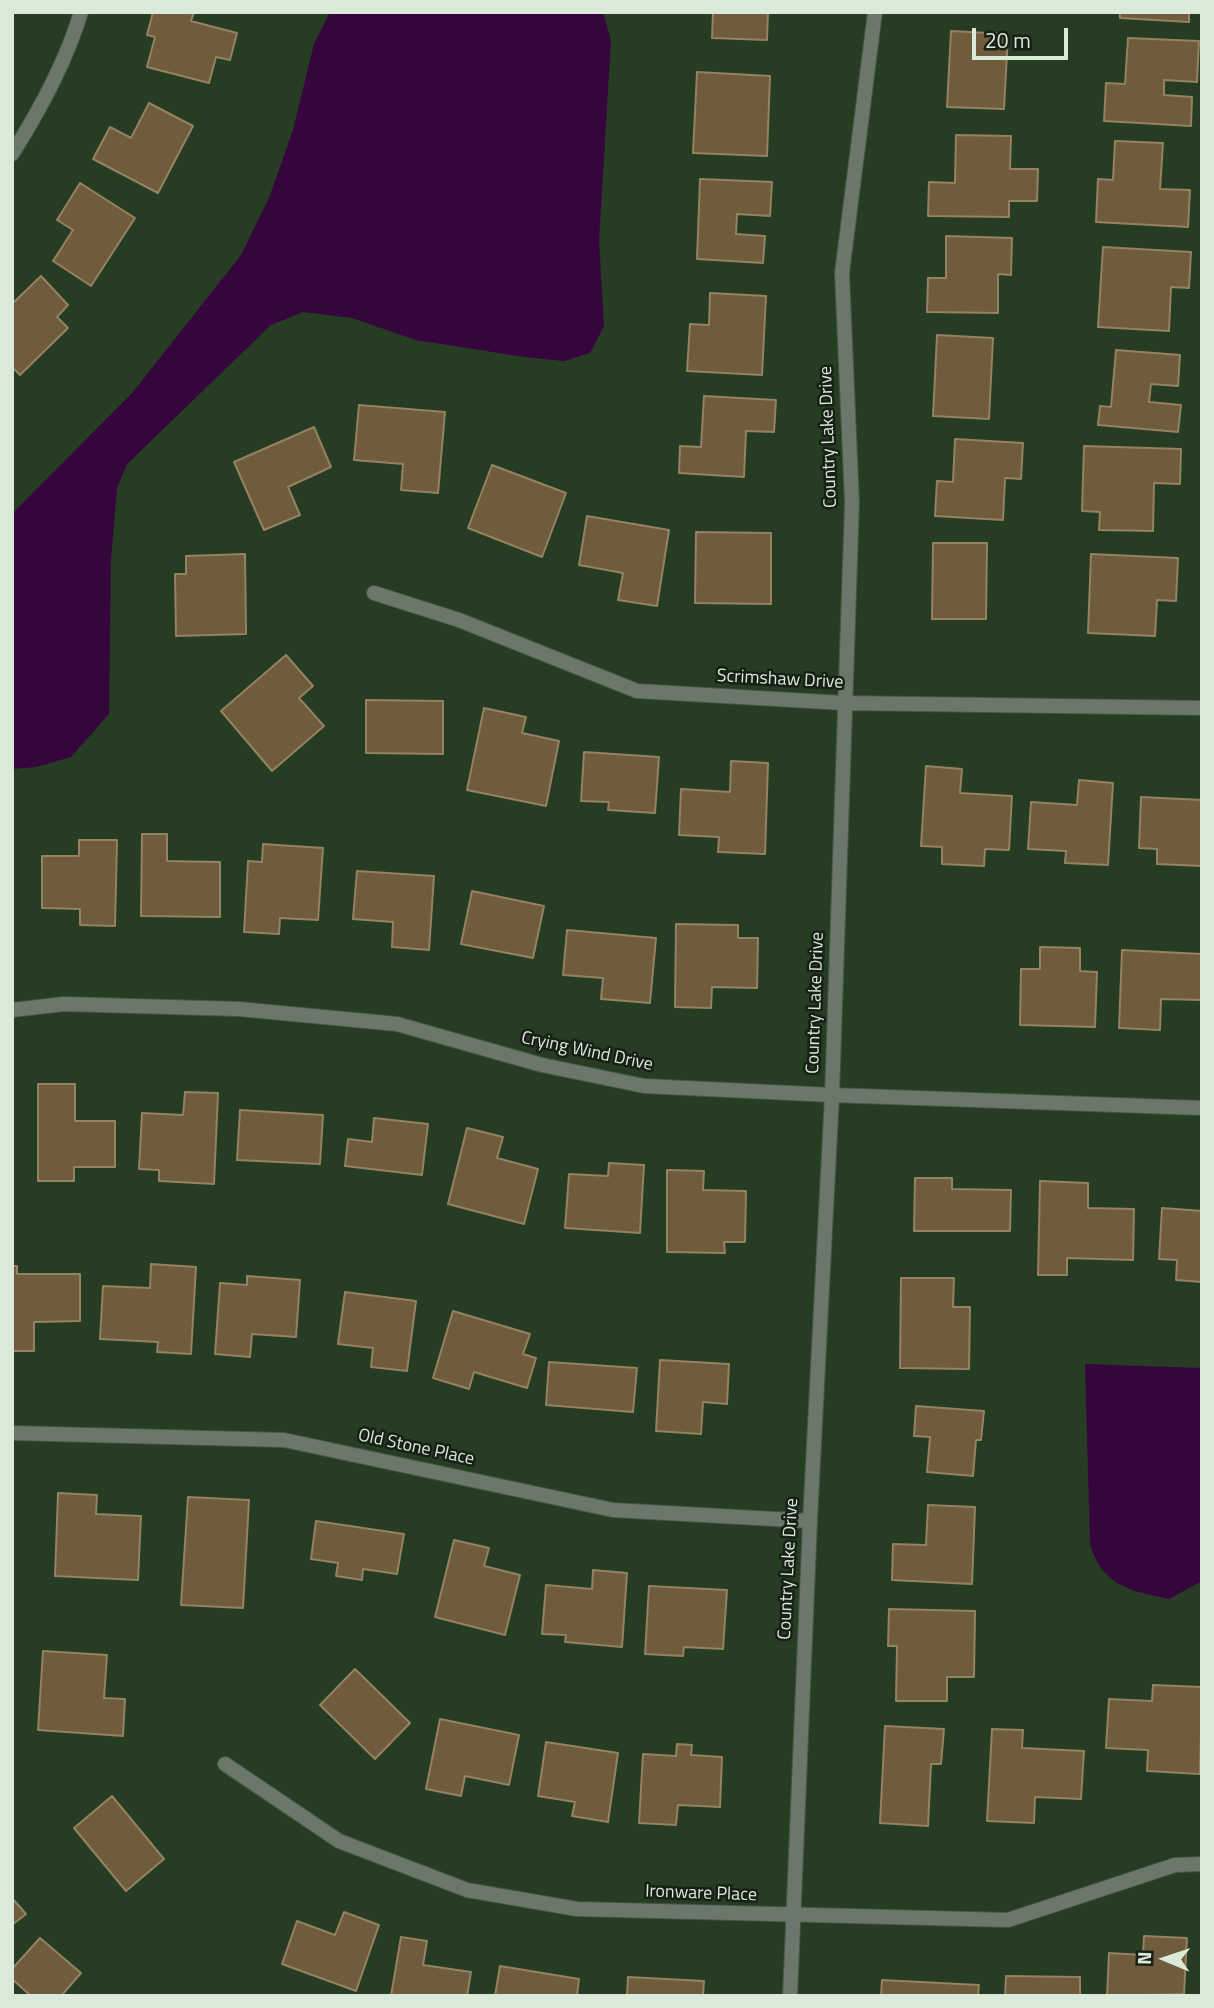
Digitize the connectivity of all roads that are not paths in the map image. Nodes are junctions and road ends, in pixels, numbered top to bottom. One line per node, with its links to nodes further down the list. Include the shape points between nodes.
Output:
1 (80, 12): 3 (street, via 74,36 40,107)
2 (874, 12): 5 (street, Country Lake Drive, via 842,273 852,503)
3 (12, 154)
4 (374, 593): 5 (street, Scrimshaw Drive, via 459,620 637,691)
5 (844, 703): 6 (street, Scrimshaw Drive); 8 (street, Country Lake Drive)
6 (1202, 708)
7 (12, 1010): 8 (street, Crying Wind Drive, via 64,1004 239,1009 397,1024 542,1065 644,1086)
8 (832, 1095): 9 (street, Crying Wind Drive); 11 (street, Country Lake Drive)
9 (1202, 1108)
10 (12, 1433): 11 (street, Old Stone Place, via 284,1440 612,1510)
11 (810, 1521): 14 (street, Country Lake Drive)
12 (225, 1764): 14 (street, Ironware Place, via 339,1841 467,1890 577,1909)
13 (1202, 1864): 14 (street, Ironware Place, via 1175,1865 1008,1920)
14 (793, 1916): 15 (street, Country Lake Drive)
15 (790, 1996)

